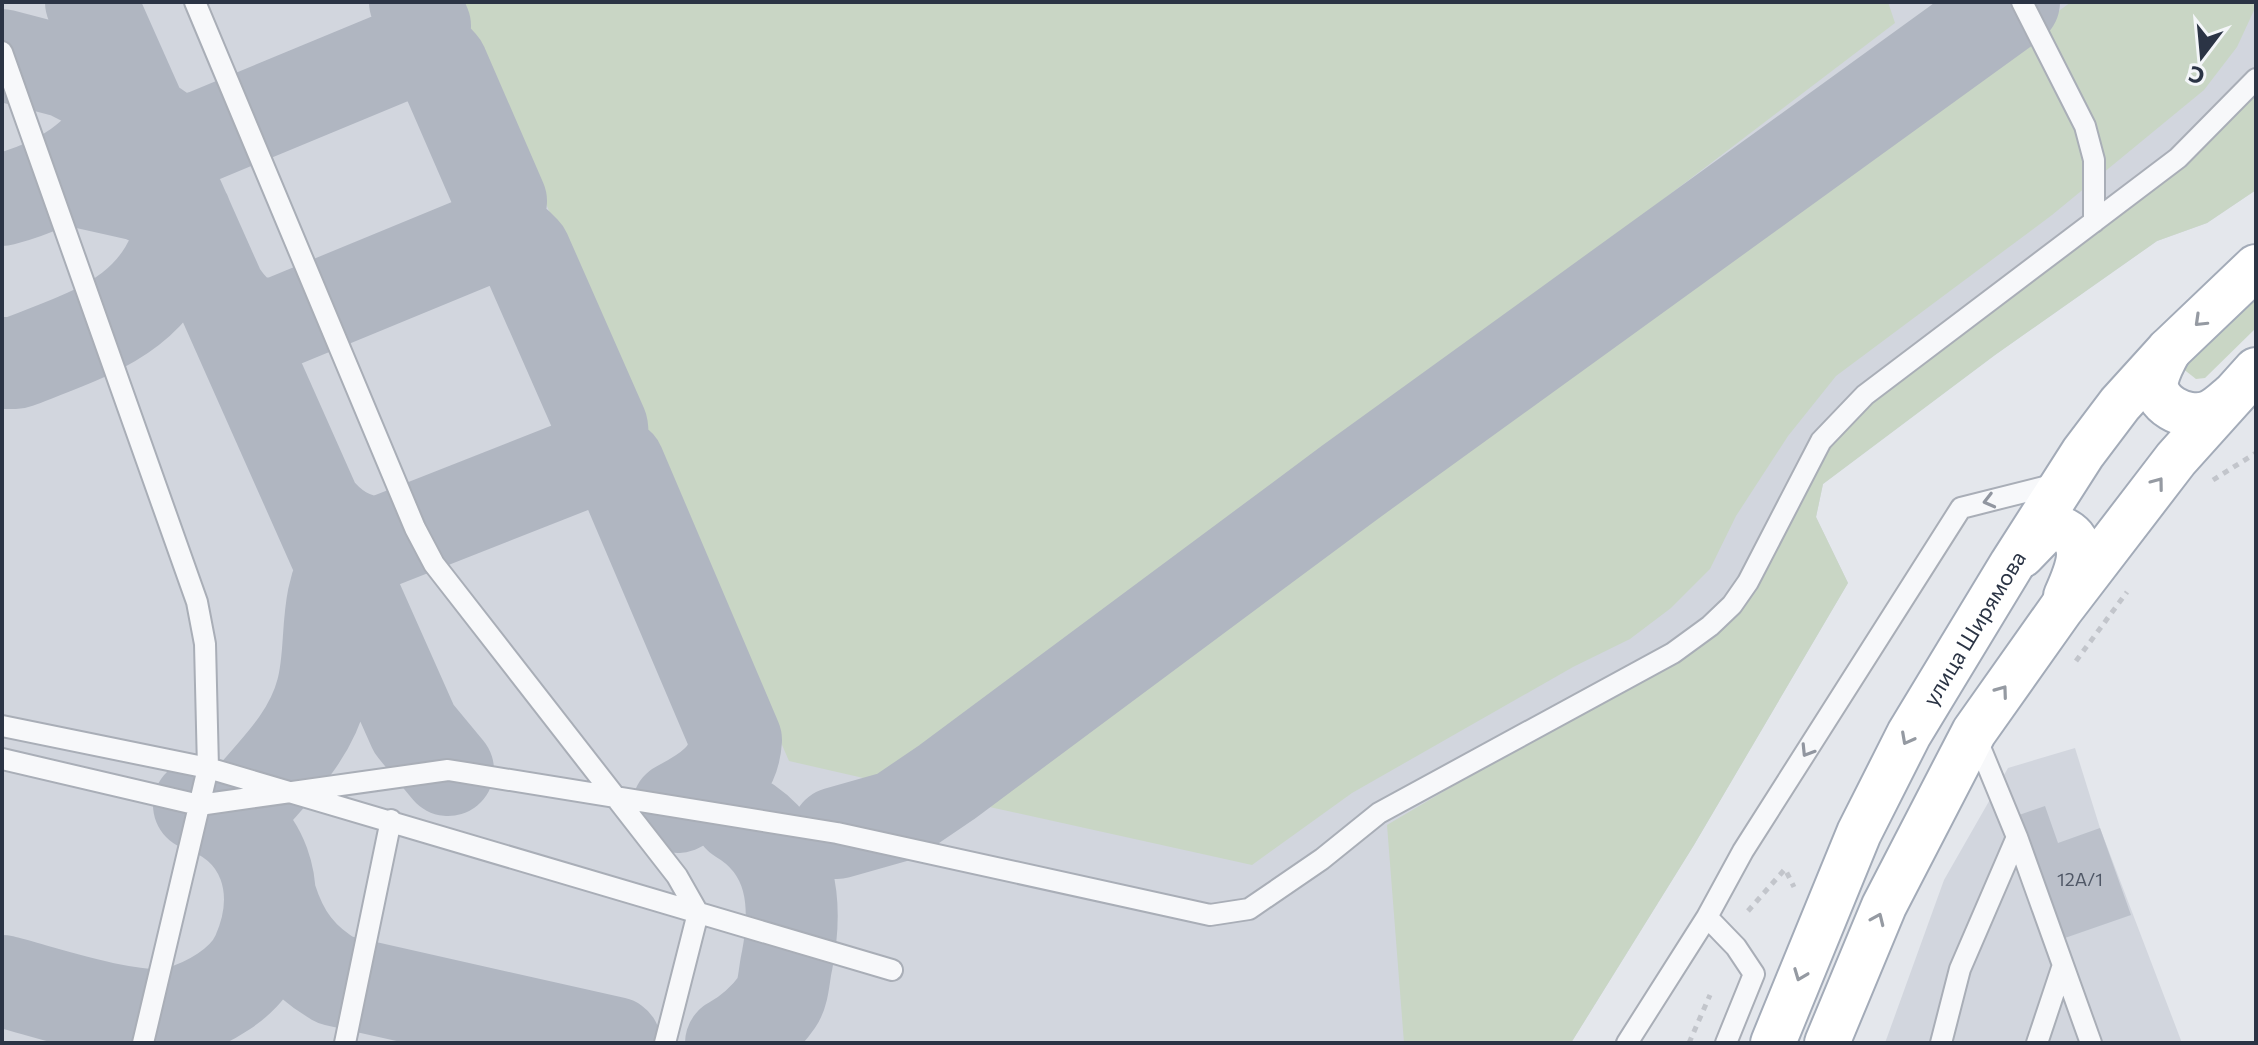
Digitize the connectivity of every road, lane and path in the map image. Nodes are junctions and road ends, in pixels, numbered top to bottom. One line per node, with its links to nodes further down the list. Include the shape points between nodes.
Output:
1 (195, 2): 21 (lane, via 434,564)
2 (2022, 2): 5 (lane, via 2085,126 2094,160)
3 (2, 52): 19 (lane, via 197,602 205,644)
4 (2256, 79): 5 (lane, via 2178,158)
5 (2094, 222): 21 (lane, via 1865,395 1821,441 1748,582 1710,626 1673,653 1379,813 1249,909 1210,915 837,833)
6 (2256, 267): 7 (main road, улица Ширямова, one-way to 7)
7 (2169, 350): 8 (main road, via 2156,379 2168,406 2203,415); 10 (main road, улица Ширямова, via 2120,404)
8 (2245, 382): 14 (main road, one-way to 8, via 2176,459)
9 (2256, 453): 11 (path)
10 (2064, 482): 13 (main road, улица Ширямова); 26 (lane, one-way to 26, via 1961,508 1743,851)
11 (2210, 482)
12 (2135, 580): 15 (path)
13 (1994, 594): 14 (main road, via 2038,536 2053,526 2071,534 2081,549); 36 (main road, улица Ширямова, one-way to 36, via 1909,734 1859,833)
14 (2061, 609): 17 (main road, one-way to 14)
15 (2072, 666)
16 (2, 726): 19 (lane)
17 (1974, 732): 24 (lane); 37 (main road, one-way to 17, via 1890,893)
18 (2, 759): 22 (lane)
19 (208, 768): 20 (lane); 22 (lane)
20 (290, 792): 21 (lane, via 448,770); 22 (lane); 23 (lane)
21 (615, 795): 25 (lane, via 677,876)
22 (199, 805): 30 (lane)
23 (391, 820): 25 (lane); 31 (lane)
24 (2017, 837): 27 (lane); 38 (lane, via 1960,969)
25 (698, 913): 28 (lane); 32 (lane)
26 (1707, 917): 33 (lane); 35 (lane, via 1754,974)
27 (2063, 965): 39 (lane); 40 (lane)
28 (892, 970)
29 (1710, 995): 34 (path)
30 (143, 1043)
31 (345, 1043)
32 (665, 1043)
33 (1627, 1043)
34 (1689, 1043)
35 (1726, 1043)
36 (1773, 1043)
37 (1827, 1043)
38 (1941, 1043)
39 (2037, 1043)
40 (2091, 1043)

